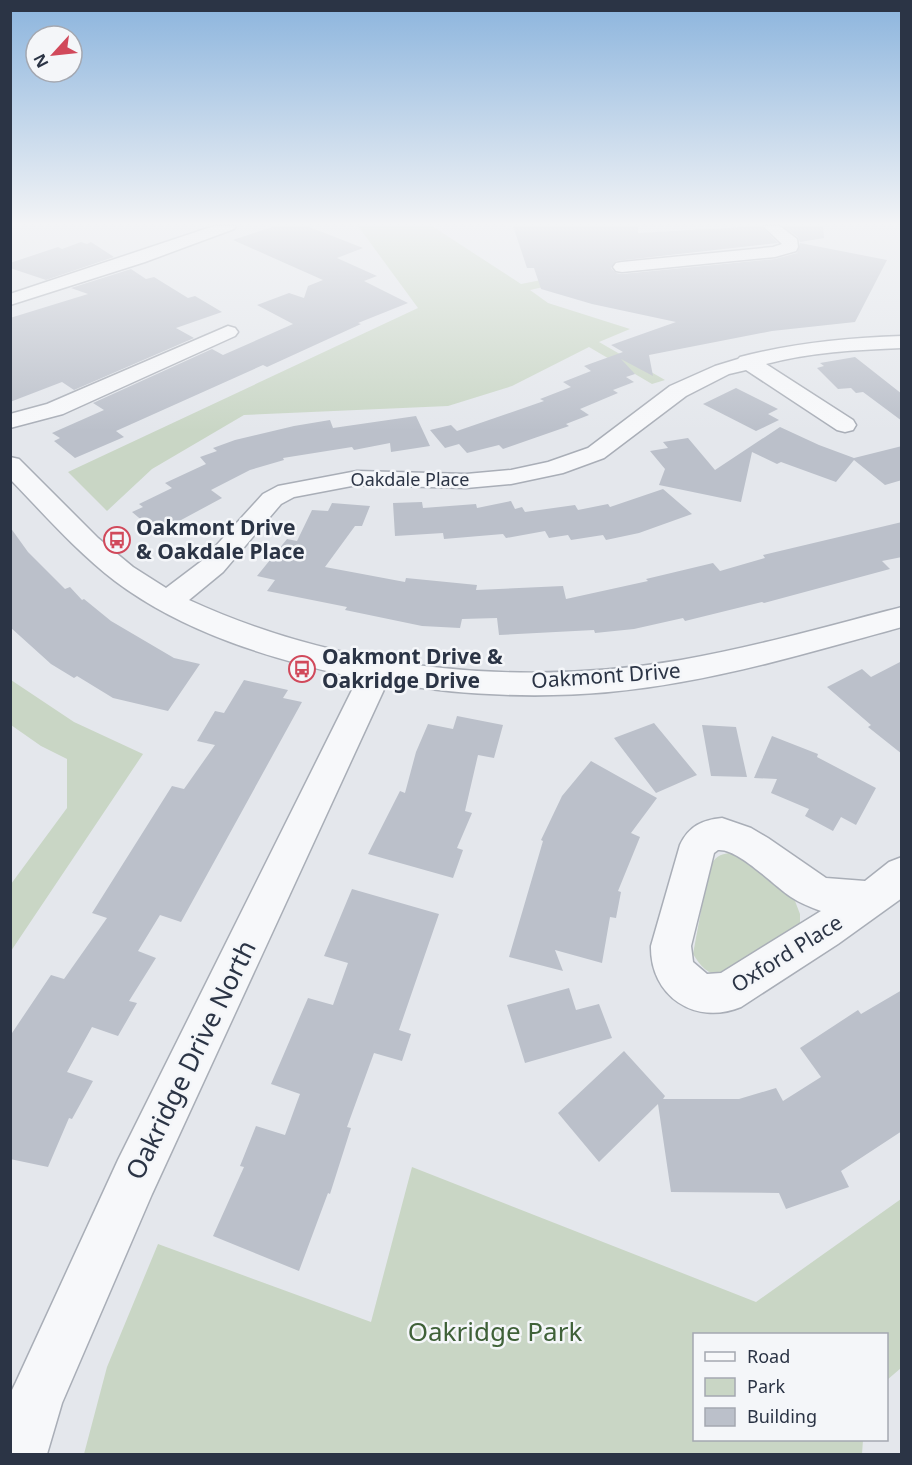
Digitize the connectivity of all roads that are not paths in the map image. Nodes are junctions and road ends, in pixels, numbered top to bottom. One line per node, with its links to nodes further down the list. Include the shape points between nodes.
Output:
1 (228, 332): 4 (street)
2 (902, 342): 3 (street, Oakdale Place, via 814,347)
3 (747, 361): 6 (street); 8 (street, Oakdale Place, via 678,392 607,447)
4 (55, 409): 5 (street); 7 (street)
5 (10, 421)
6 (845, 425)
7 (10, 442)
8 (587, 457): 10 (street); 11 (street, Oakdale Place, via 533,473 488,479 357,478 287,491 272,499 213,566)
9 (10, 464): 11 (street, Oakmont Drive, via 95,551)
10 (610, 474)
11 (168, 602): 13 (street, Oakmont Drive, via 266,644)
12 (899, 620): 13 (street, Oakmont Drive, via 728,662 646,676 574,682 499,682)
13 (377, 671): 15 (street, Oakridge Drive North, via 135,1177)
14 (887, 886): 14 (street, Oxford Place, via 842,898 821,894 738,838 710,834 698,845 671,946 672,964 678,976 694,989 707,994 726,993 824,932)
15 (18, 1444)

